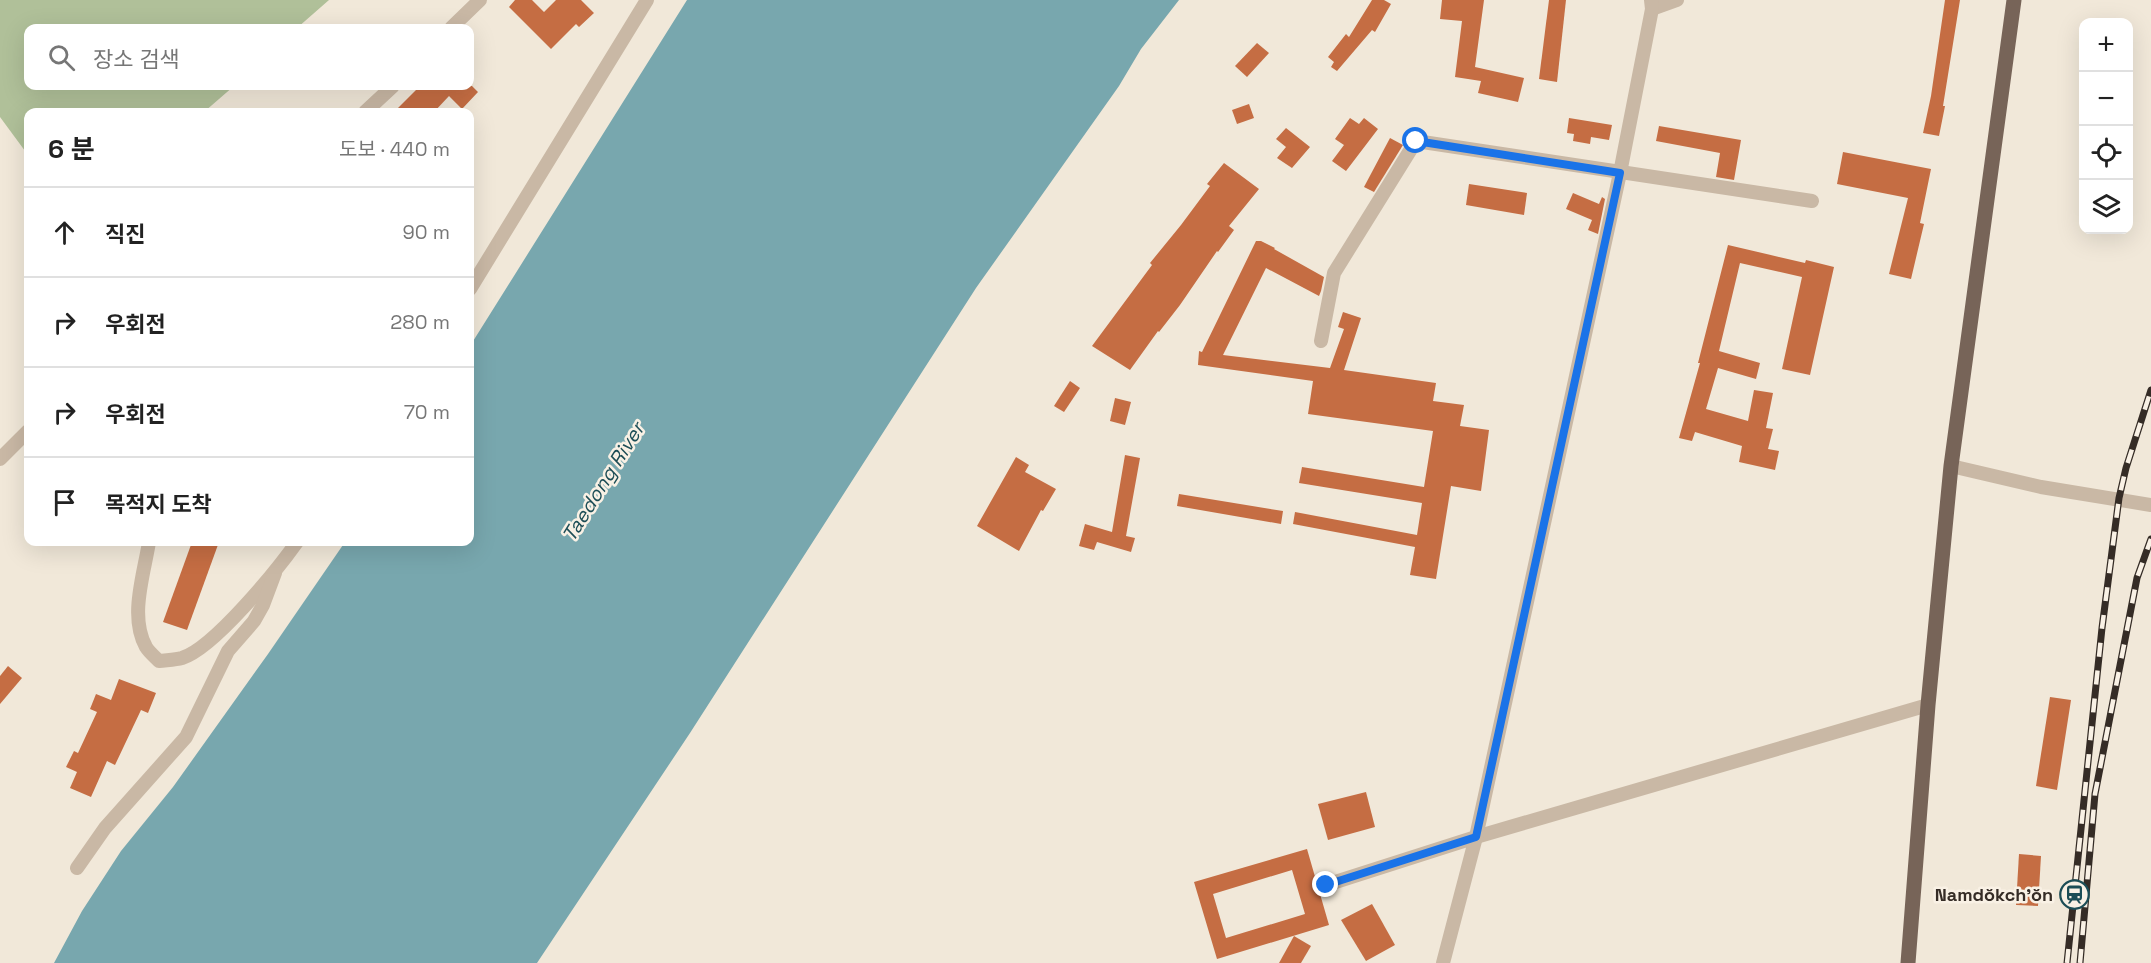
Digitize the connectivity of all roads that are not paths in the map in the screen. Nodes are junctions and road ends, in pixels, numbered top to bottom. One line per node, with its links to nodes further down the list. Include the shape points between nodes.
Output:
1 (480, 0): 6 (street)
2 (647, 0): 11 (street)
3 (1677, 0): 5 (street)
4 (2014, 0): 16 (main road)
5 (1651, 5): 9 (street)
6 (455, 24)
7 (389, 90): 8 (street)
8 (369, 108)
9 (1620, 173): 10 (street); 12 (street, via 1416,141 1334,273); 22 (street)
10 (1812, 201)
11 (474, 282)
12 (1321, 341)
13 (24, 435): 14 (street)
14 (5, 455): 15 (street)
15 (0, 465)
16 (1951, 466): 17 (street, via 2041,487); 21 (main road)
17 (2151, 505)
18 (148, 546): 20 (street, via 139,623 146,648 159,661 183,658 209,640)
19 (294, 546): 20 (street)
20 (274, 573): 23 (street, via 263,605 228,651 186,737 105,828)
21 (1928, 705): 22 (street); 26 (main road)
22 (1476, 837): 24 (street); 25 (street)
23 (78, 868)
24 (1326, 885)
25 (1443, 963)
26 (1908, 963)

